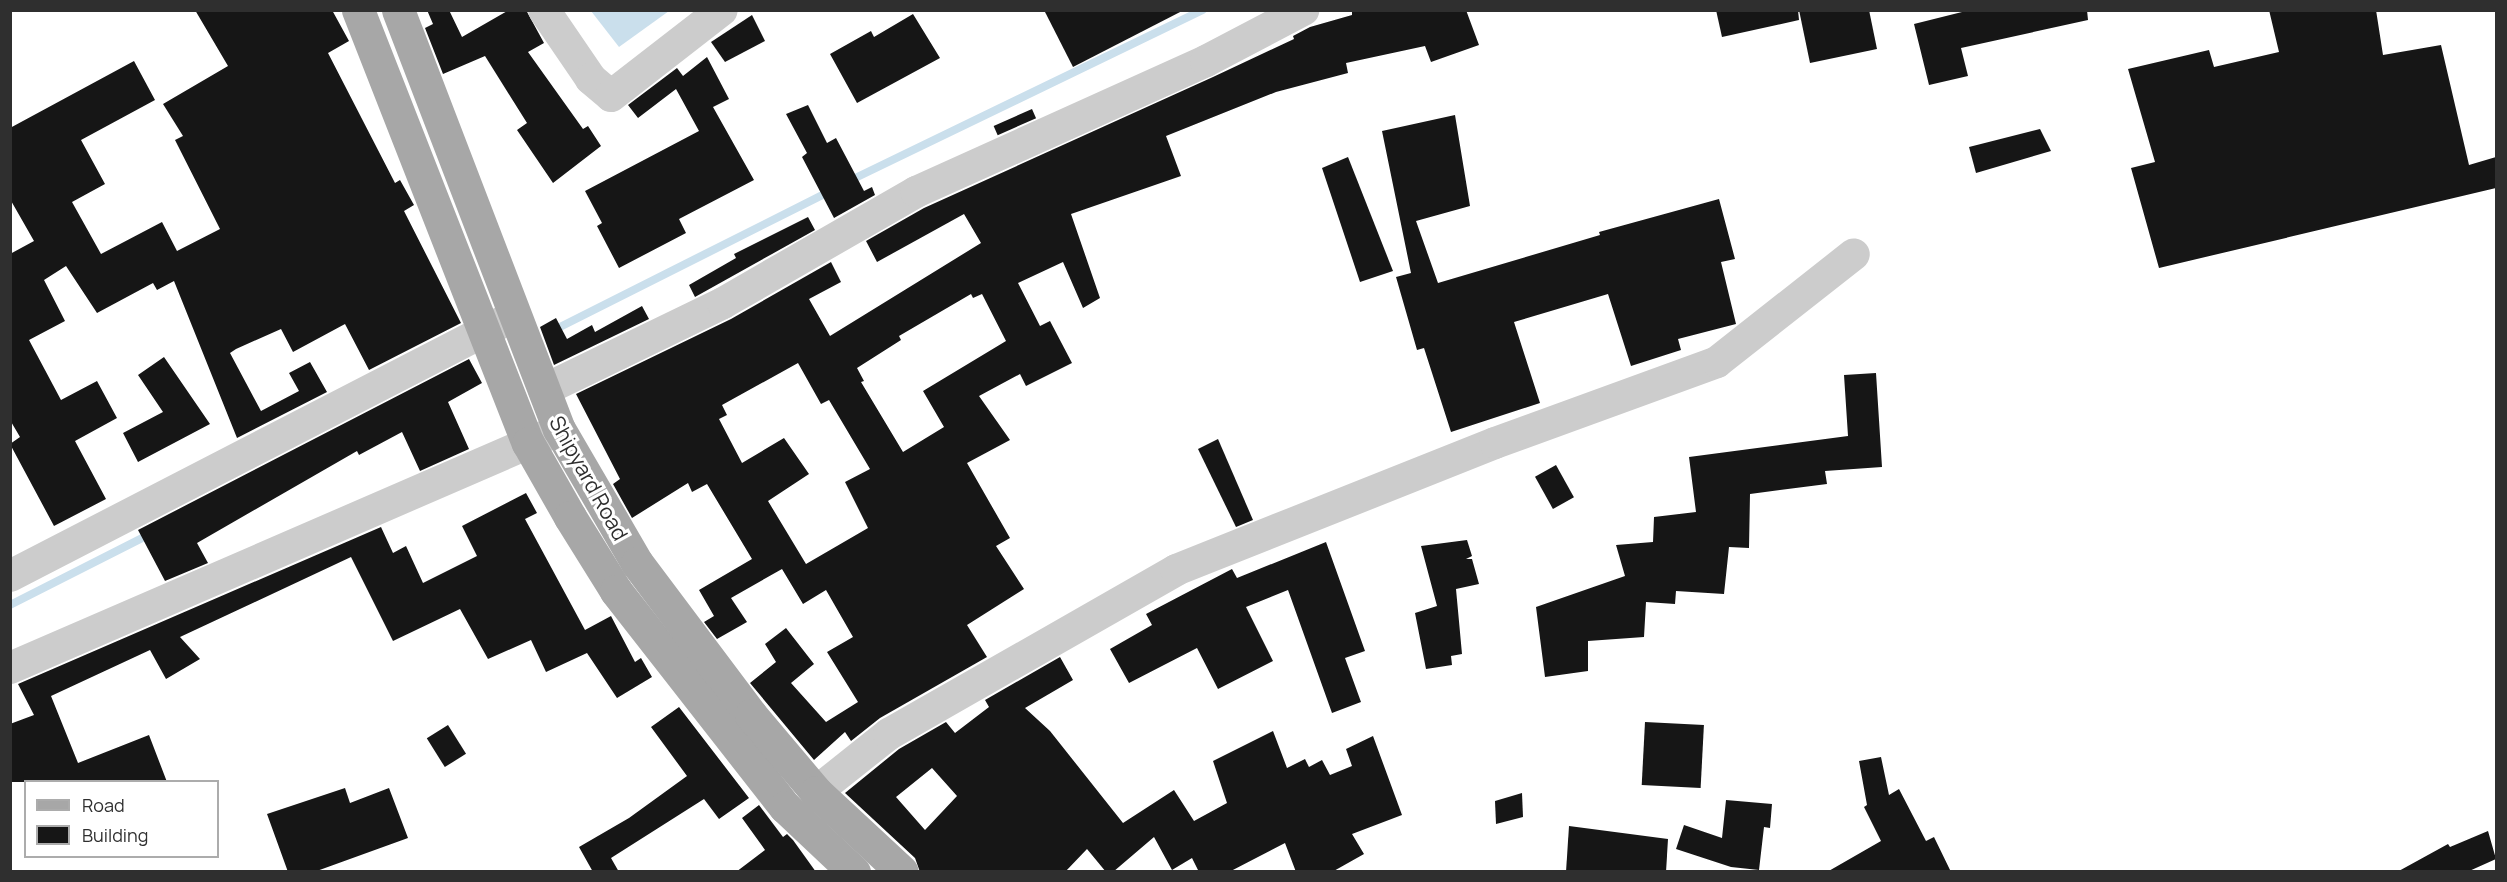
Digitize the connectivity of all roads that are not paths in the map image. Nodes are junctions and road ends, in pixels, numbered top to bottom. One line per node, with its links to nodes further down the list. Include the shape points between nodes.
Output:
1 (358, 10): 8 (main road, Shipyard Road)
2 (398, 10): 7 (main road, Shipyard Road)
3 (544, 10): 4 (street, via 591,79 612,96)
4 (722, 10)
5 (1303, 10): 9 (street, via 1206,61 916,192 723,303)
6 (1854, 254): 14 (street, via 1717,362 1495,442 1176,570 890,734)
7 (515, 317): 8 (street); 9 (main road, Shipyard Road)
8 (482, 331): 11 (main road, Shipyard Road); 12 (street)
9 (544, 390): 10 (main road, Shipyard Road)
10 (559, 429): 11 (street); 14 (main road, Shipyard Road, via 637,563 751,715)
11 (528, 443): 13 (street); 15 (main road, Shipyard Road, via 616,591 687,686 785,807)
12 (10, 576)
13 (10, 668)
14 (816, 792): 16 (main road, Shipyard Road)
15 (854, 872)
16 (902, 872)

